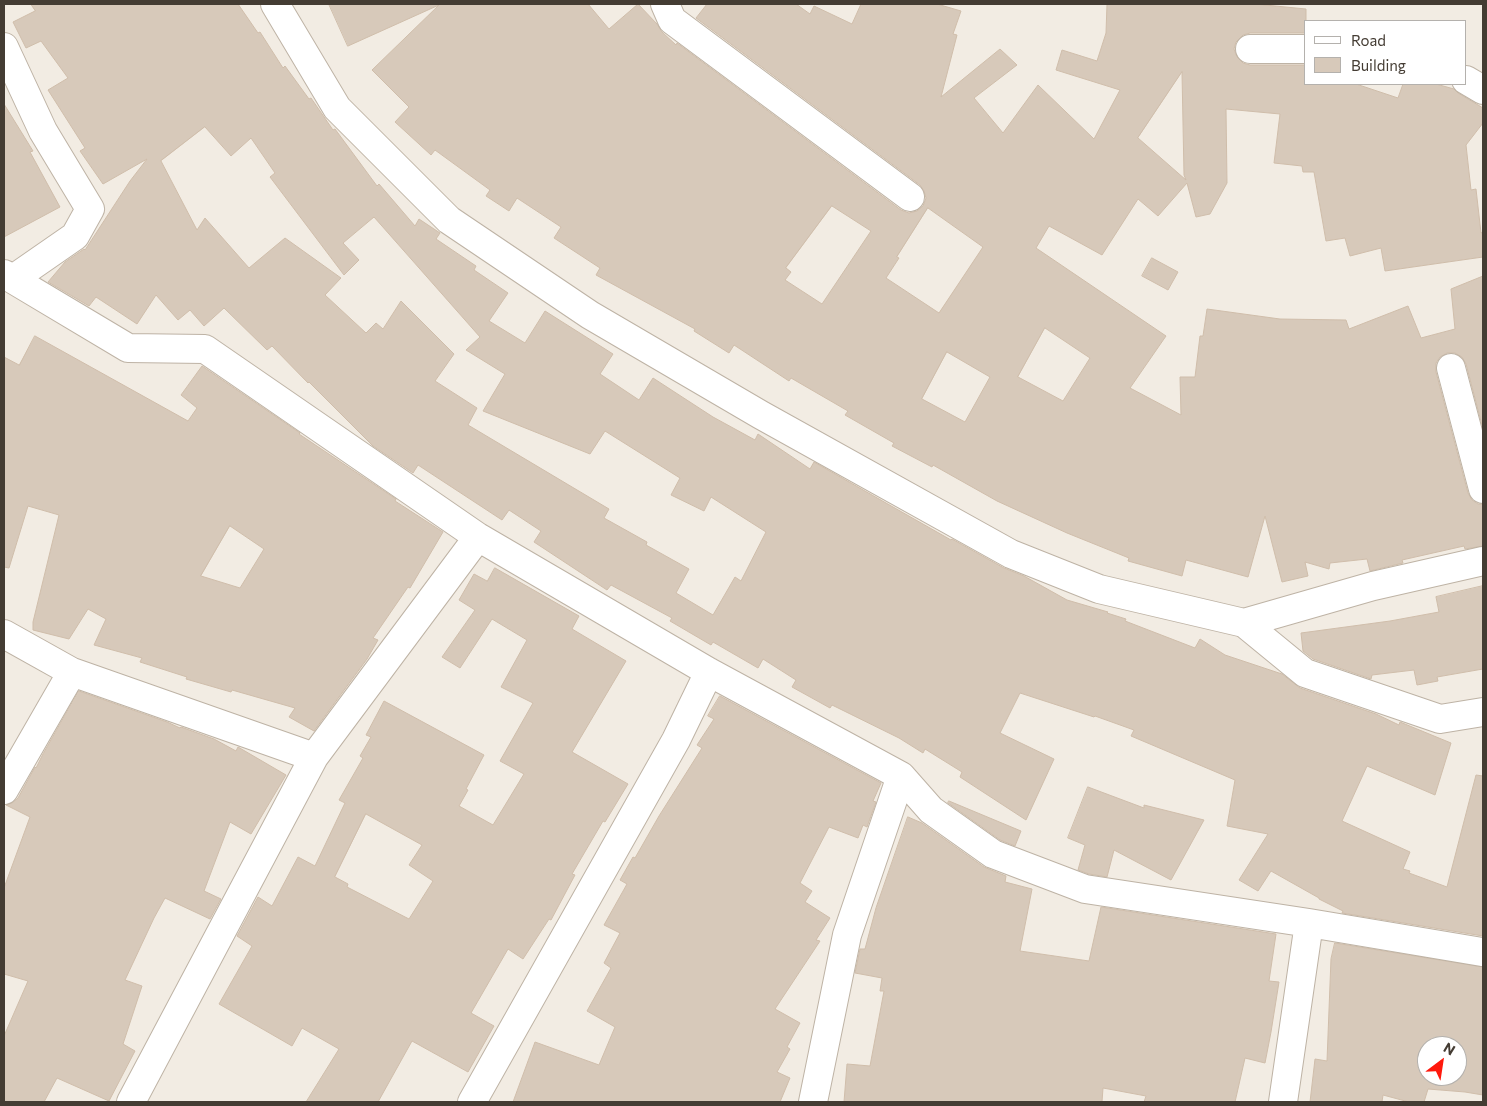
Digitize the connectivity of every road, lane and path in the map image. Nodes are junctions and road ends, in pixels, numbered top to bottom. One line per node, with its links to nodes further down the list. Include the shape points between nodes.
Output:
1 (275, 4): 14 (street, via 337,108 449,220 590,315 761,415 1011,554 1099,589)
2 (665, 4): 8 (street, via 672,20)
3 (4, 46): 9 (street, via 43,131 90,209 75,236)
4 (1250, 49): 5 (street)
5 (1304, 49)
6 (1467, 81): 7 (street)
7 (1483, 90)
8 (910, 197)
9 (8, 276): 12 (street, via 128,348 205,349)
10 (1450, 368): 11 (street)
11 (1483, 489)
12 (478, 537): 17 (street); 19 (street)
13 (1483, 561): 14 (street, via 1373,586)
14 (1244, 623): 18 (street, via 1305,673 1440,719)
15 (4, 634): 16 (street)
16 (72, 672): 19 (street); 21 (street)
17 (710, 672): 20 (street); 25 (street, via 676,740)
18 (1483, 712)
19 (314, 758): 24 (street)
20 (901, 776): 22 (street, via 931,810 993,854 1085,889); 26 (street, via 847,935)
21 (4, 790)
22 (1309, 923): 23 (street); 27 (street)
23 (1482, 952)
24 (131, 1102)
25 (472, 1102)
26 (812, 1102)
27 (1283, 1102)

